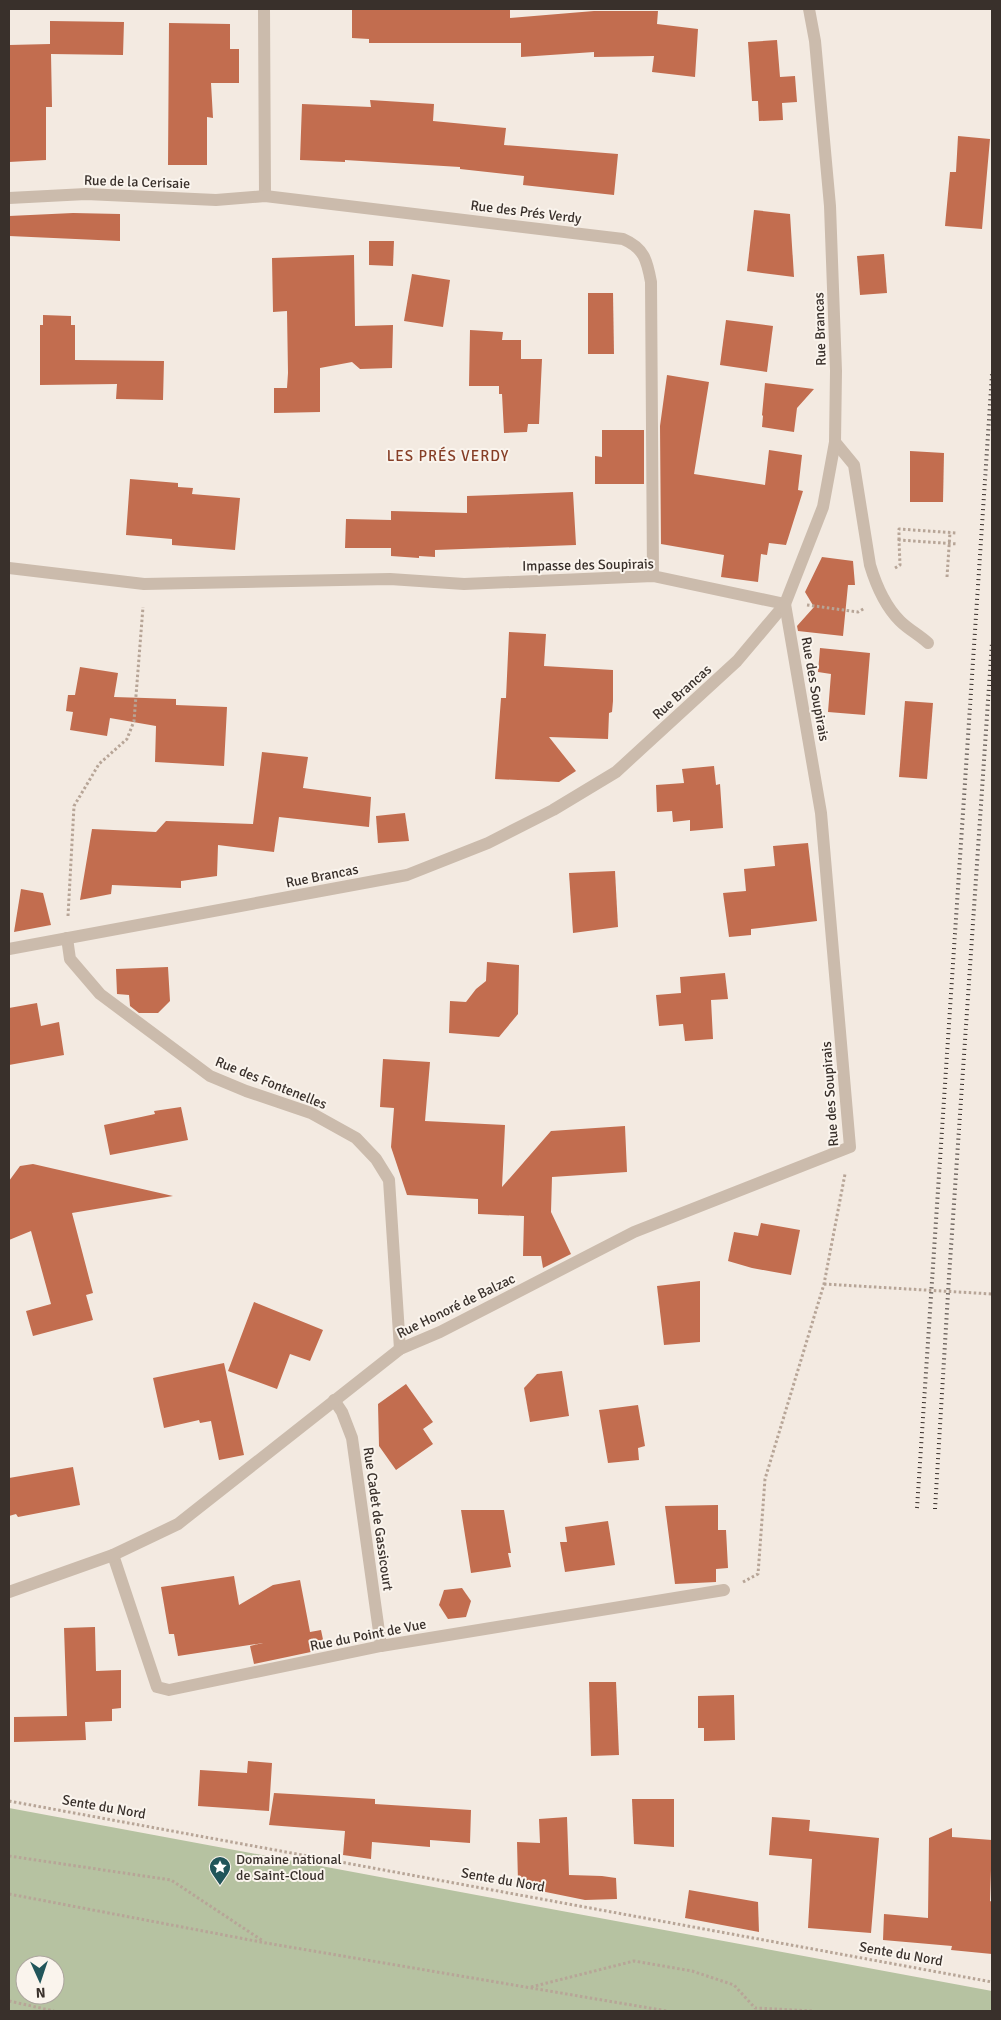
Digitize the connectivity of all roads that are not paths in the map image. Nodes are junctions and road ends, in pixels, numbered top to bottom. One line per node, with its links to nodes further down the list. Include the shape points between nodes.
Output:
1 (264, 9): 3 (street)
2 (810, 9): 5 (street, Rue Brancas, via 830,206 836,371)
3 (265, 196): 4 (street, Rue de la Cerisaie, via 216,200 86,194); 7 (street, Rue des Prés Verdy, via 622,238 636,245 649,269 651,282)
4 (9, 198)
5 (835, 442): 8 (street, Rue Brancas, via 823,507); 9 (street, via 854,465 875,580 900,621)
6 (9, 568): 7 (street, Impasse des Soupirais, via 144,584 390,579 464,584)
7 (652, 576): 8 (street, Impasse des Soupirais)
8 (785, 604): 10 (street, Rue Brancas, via 737,661 616,772 553,810 488,843 407,875); 12 (street, Rue des Soupirais, via 821,813)
9 (928, 642)
10 (66, 938): 11 (street, Rue Brancas); 13 (street, Rue des Fontenelles, via 70,960 100,994 210,1076 311,1113 356,1138 376,1159 389,1180)
11 (9, 950)
12 (850, 1147): 13 (street, Rue Honoré de Balzac, via 634,1232 440,1332)
13 (400, 1349): 14 (street, Rue Honoré de Balzac)
14 (334, 1400): 15 (street, Rue Honoré de Balzac, via 178,1524); 18 (street, Rue Cadet de Gassicourt, via 352,1438)
15 (113, 1555): 17 (street); 18 (street, Rue du Point de Vue, via 157,1687 169,1690)
16 (724, 1590): 18 (street, Rue du Point de Vue)
17 (9, 1592)
18 (381, 1646)

